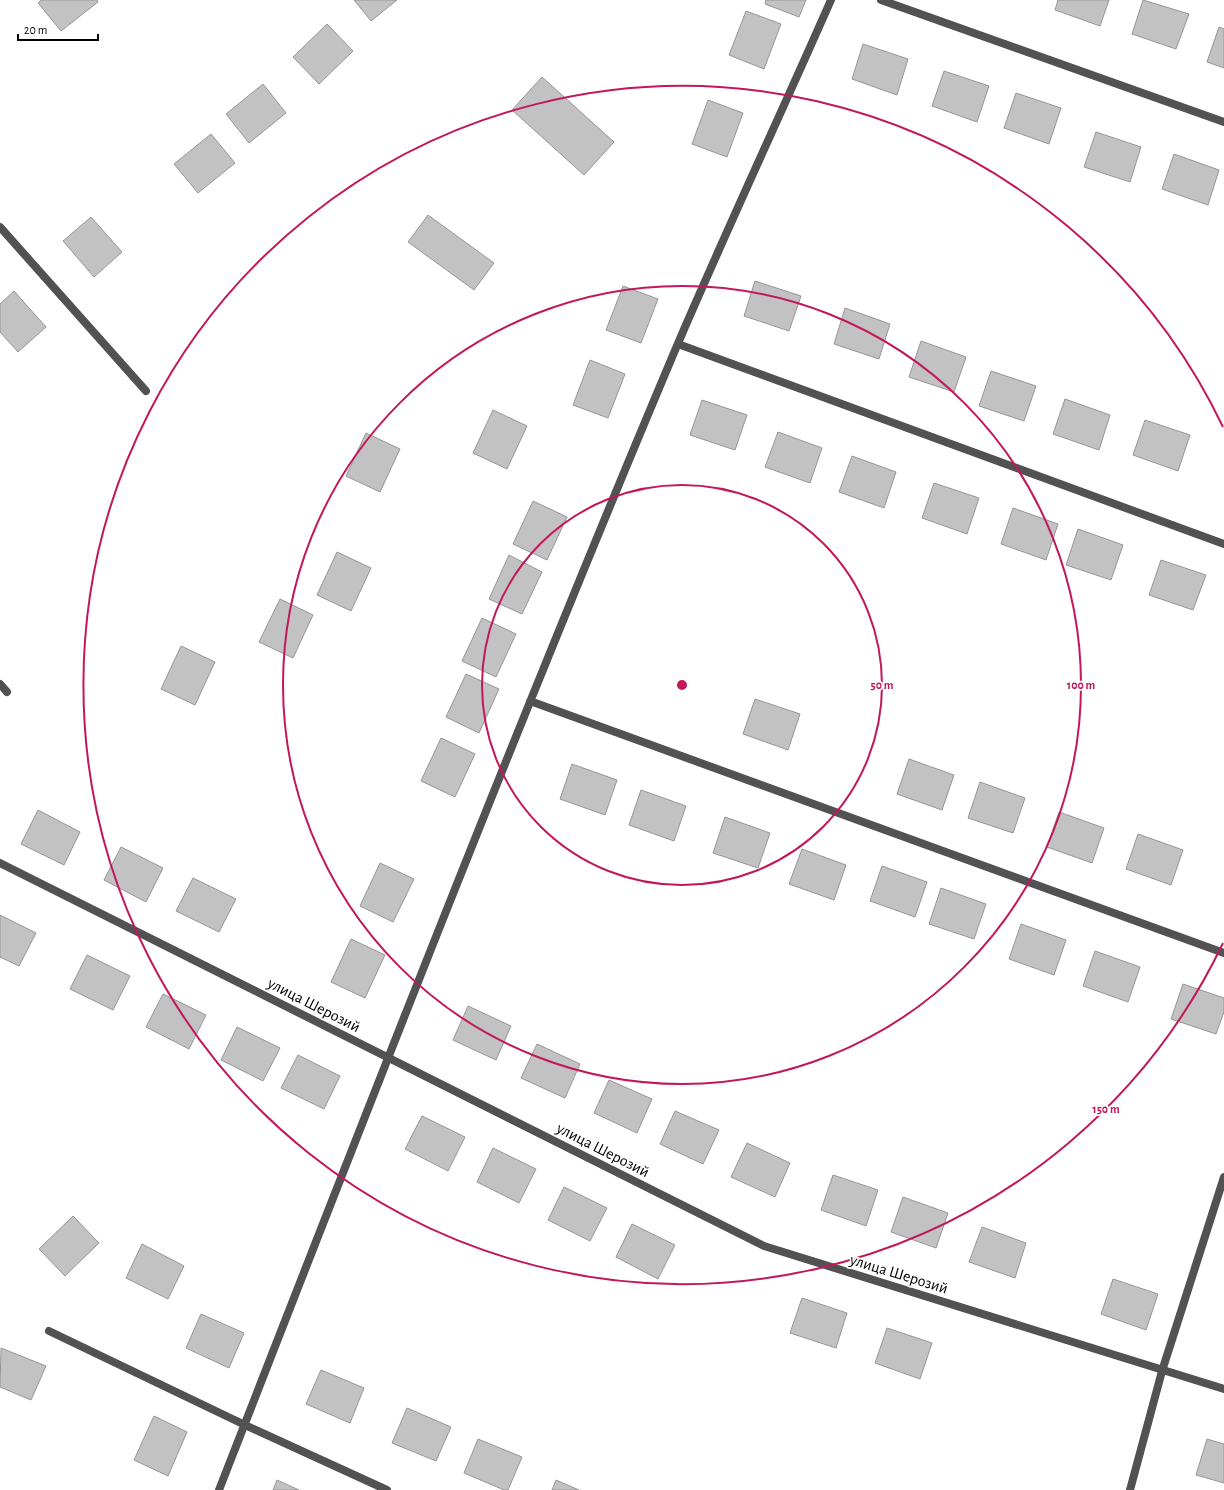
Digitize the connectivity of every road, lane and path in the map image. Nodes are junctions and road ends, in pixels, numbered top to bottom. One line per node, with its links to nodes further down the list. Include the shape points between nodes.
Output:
1 (831, 0): 5 (street)
2 (881, 0): 3 (street)
3 (1224, 122)
4 (0, 227): 6 (street)
5 (678, 344): 7 (street); 10 (street)
6 (146, 391)
7 (1224, 544)
8 (0, 684): 9 (street)
9 (7, 692)
10 (530, 701): 12 (street); 13 (street)
11 (0, 863): 13 (street, улица Шерозий)
12 (1224, 953)
13 (387, 1058): 16 (street, улица Шерозий, via 764,1246); 18 (street)
14 (1224, 1177): 16 (street)
15 (49, 1331): 18 (street)
16 (1162, 1371): 17 (street, улица Шерозий); 21 (street)
17 (1224, 1389)
18 (245, 1425): 19 (street); 20 (street)
19 (220, 1490)
20 (387, 1490)
21 (1130, 1490)

